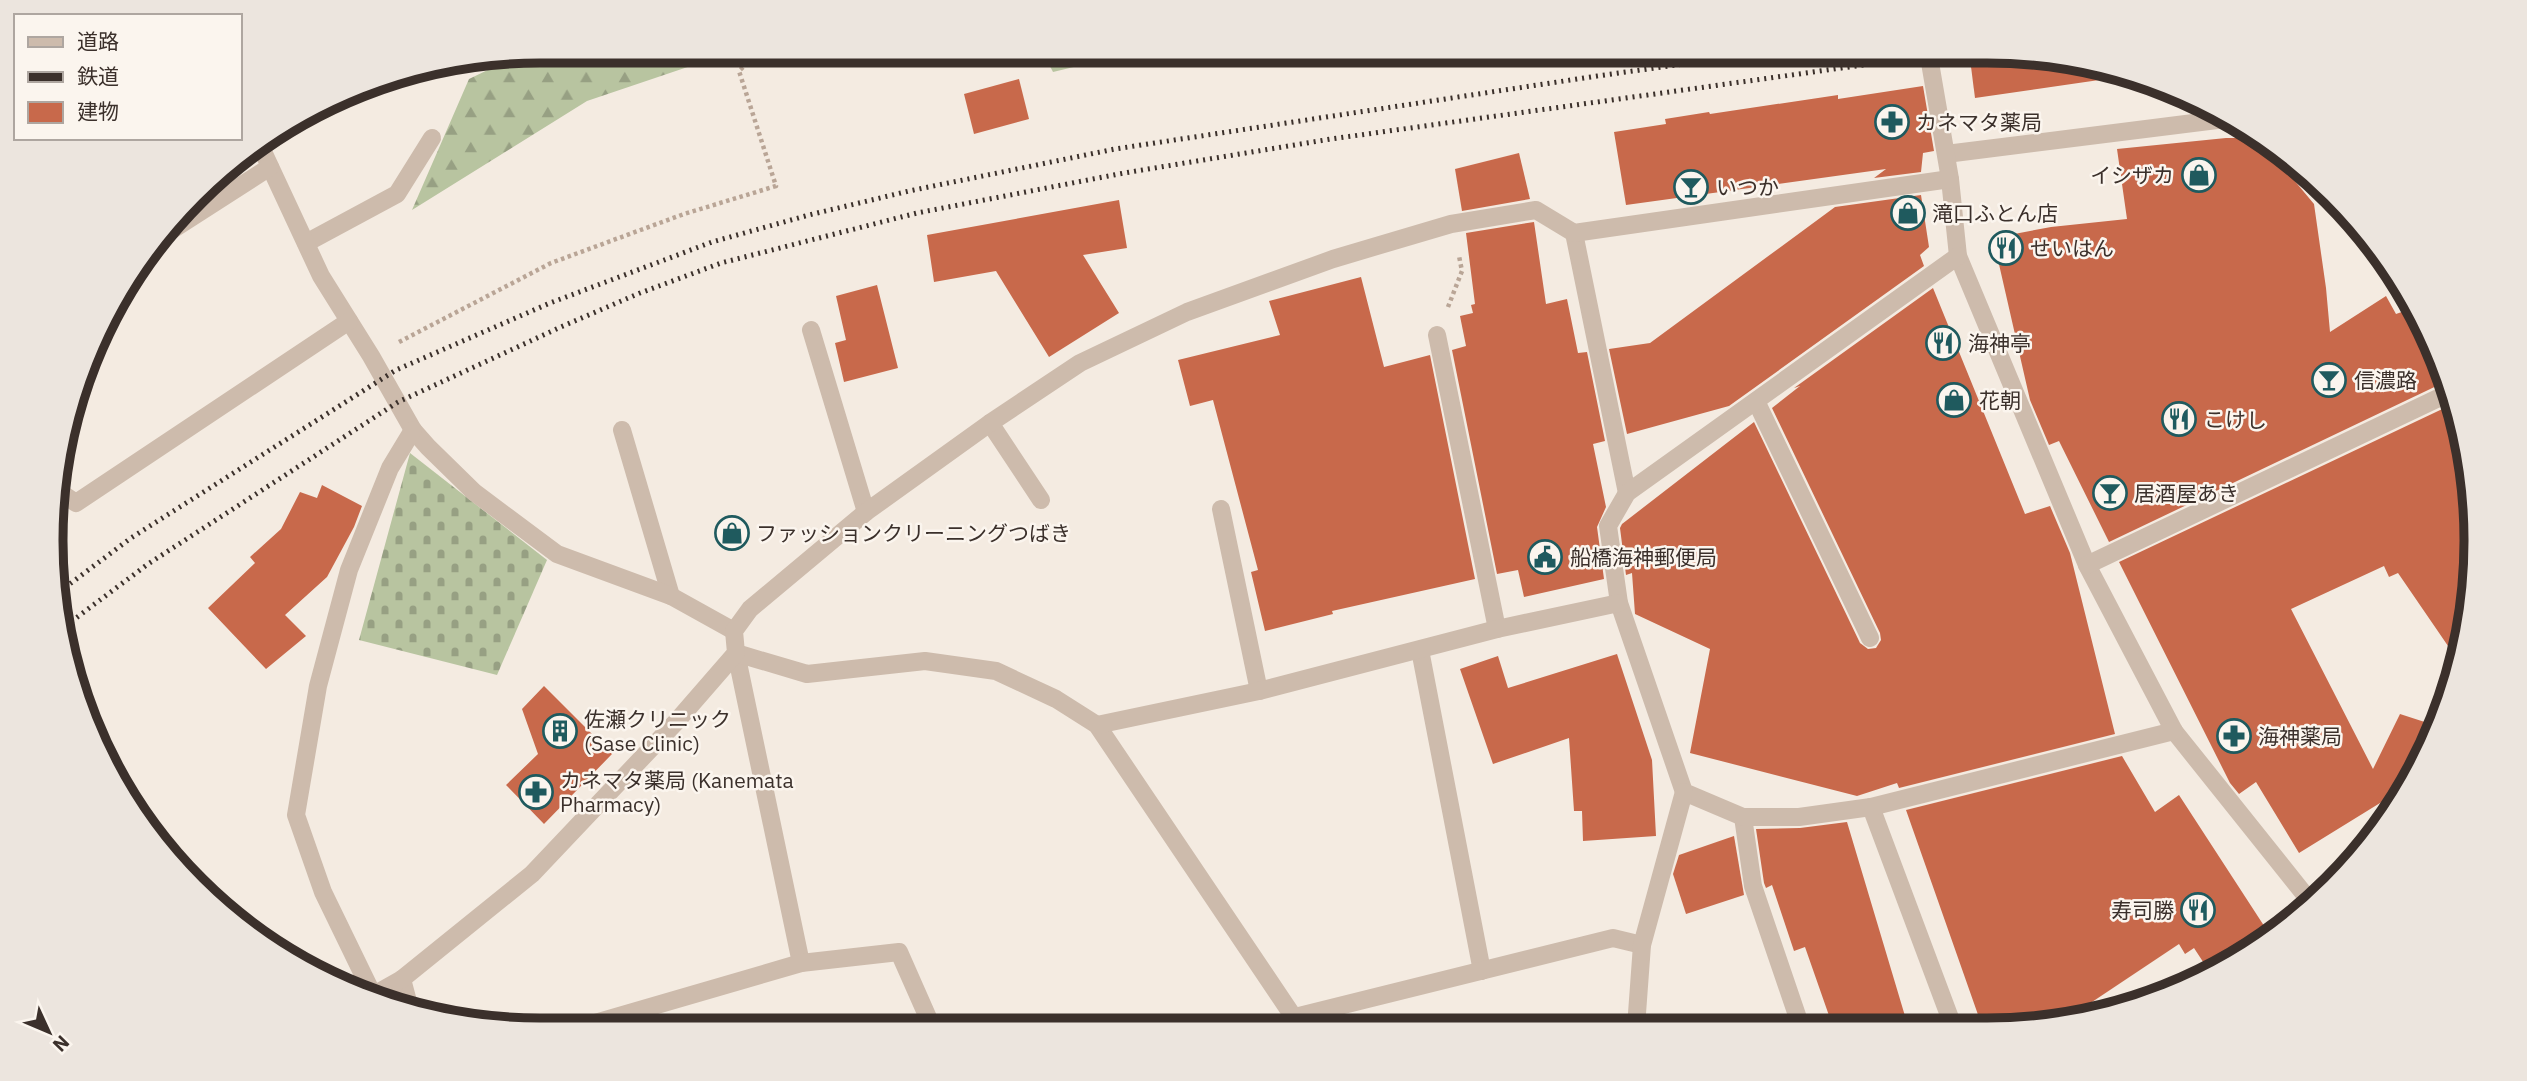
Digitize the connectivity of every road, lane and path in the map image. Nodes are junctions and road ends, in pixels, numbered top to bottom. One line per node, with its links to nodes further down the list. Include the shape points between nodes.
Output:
1 (747, 63): 17 (path, via 739,71 776,186 551,263)
2 (1930, 63): 6 (street)
3 (2213, 121): 6 (street)
4 (432, 138): 12 (street, via 397,194)
5 (263, 152): 7 (street)
6 (1946, 155): 8 (street)
7 (270, 167): 9 (street); 12 (street)
8 (1950, 178): 11 (street); 13 (street)
9 (185, 222)
10 (1451, 224): 11 (street, via 1535,210); 16 (path, via 1462,271); 20 (street, via 1333,259 1187,312 1080,363)
11 (1574, 233): 23 (street)
12 (306, 243): 14 (street)
13 (1958, 256): 19 (street); 28 (street)
14 (349, 321): 17 (street); 24 (street, via 76,503)
15 (811, 330): 27 (street)
16 (1437, 335): 31 (street)
17 (371, 356): 21 (street)
18 (2442, 396): 28 (street)
19 (1756, 401): 23 (street); 33 (street)
20 (990, 423): 25 (street); 27 (street)
21 (413, 430): 29 (street, via 474,492 557,554); 47 (street, via 390,468 349,570 318,686 296,815 323,892)
22 (622, 430): 29 (street)
23 (1627, 493): 30 (street, via 1608,526)
24 (65, 496)
25 (1041, 500)
26 (1221, 509): 36 (street)
27 (866, 512): 32 (street, via 750,609)
28 (2087, 565): 38 (street)
29 (670, 596): 32 (street)
30 (1619, 603): 31 (street); 39 (street)
31 (1497, 629): 34 (street)
32 (734, 631): 35 (street)
33 (1870, 638)
34 (1420, 650): 36 (street); 45 (street)
35 (736, 653): 37 (street, via 807,674 925,662 996,671 1056,699); 44 (street); 46 (street, via 532,874)
36 (1259, 691): 37 (street)
37 (1097, 725): 52 (street)
38 (2174, 731): 40 (street); 42 (street)
39 (1684, 792): 41 (street); 43 (street)
40 (1871, 807): 41 (street, via 1799,817); 56 (street)
41 (1743, 817): 55 (street, via 1753,886)
42 (2306, 896)
43 (1642, 945): 45 (street, via 1613,937); 54 (street)
44 (801, 963): 50 (street); 51 (street, via 899,952)
45 (1482, 971): 53 (street)
46 (402, 979): 48 (street); 49 (street)
47 (367, 985)
48 (381, 991)
49 (407, 999)
50 (612, 1018)
51 (928, 1018)
52 (1295, 1018)
53 (1316, 1018)
54 (1637, 1018)
55 (1798, 1018)
56 (1950, 1018)

